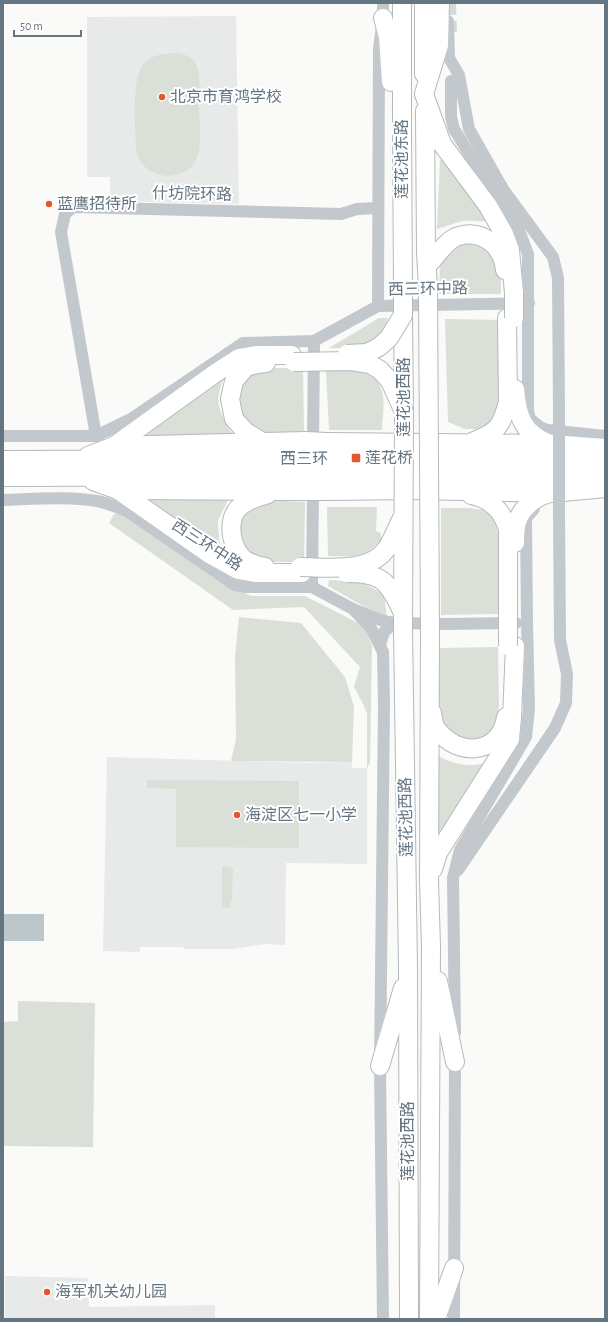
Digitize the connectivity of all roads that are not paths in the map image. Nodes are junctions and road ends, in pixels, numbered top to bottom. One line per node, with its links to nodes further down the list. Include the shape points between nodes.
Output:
1 (402, 3): 8 (highway, 莲花池东路)
2 (424, 3): 7 (highway, 莲花池东路)
3 (440, 3): 7 (highway, via 439,45)
4 (447, 3): 9 (street, via 449,58 460,75 469,129)
5 (383, 10): 8 (highway, via 388,37 391,94); 10 (street, via 379,49)
6 (451, 81): 9 (street, via 450,117 454,129)
7 (424, 94): 11 (highway, 莲花池东路); 12 (highway, via 442,144 488,206 504,234 510,250)
8 (402, 127): 15 (highway, 莲花池东路, bridge)
9 (498, 191): 13 (street, via 519,230 528,254); 53 (street, bridge, via 553,257 558,278 560,640 567,674 566,703 555,728)
10 (378, 208): 14 (street); 21 (street, 什坊院环路, via 357,209 341,214 74,207 65,214 61,232)
11 (427, 266): 12 (highway, via 455,237 469,234 481,236 499,252); 49 (highway, 莲花池东路, bridge)
12 (510, 294): 16 (highway)
13 (529, 303): 14 (street, 西三环中路); 22 (street, via 527,395 530,419 548,430)
14 (378, 306): 17 (street, 西三环中路)
15 (403, 315): 18 (highway, bridge, via 389,338 367,353); 19 (highway, 莲花池西路, bridge)
16 (510, 318): 24 (highway, via 508,402 502,422 489,435); 25 (highway, via 519,417 532,434)
17 (314, 341): 21 (street, 西三环中路, via 243,343 131,419); 44 (street)
18 (293, 359): 19 (highway, bridge, via 370,364 390,381); 23 (highway, via 246,367 234,381 230,399 234,419 246,432); 26 (highway, via 256,355 239,358)
19 (404, 412): 43 (highway, 莲花池西路, bridge)
20 (3, 436): 21 (street, 西三环中路)
21 (96, 436)
22 (605, 436)
23 (264, 443): 26 (highway); 31 (highway)
24 (470, 443): 25 (highway); 28 (highway)
25 (551, 444): 27 (highway)
26 (114, 446): 32 (highway)
27 (605, 448)
28 (328, 450): 30 (highway, 西三环, via 508,460); 31 (highway, bridge)
29 (3, 460): 32 (highway, 西三环)
30 (605, 460)
31 (307, 467): 32 (highway, 西三环); 35 (highway, bridge); 38 (highway)
32 (79, 469): 33 (highway, 西三环); 37 (highway)
33 (3, 477)
34 (605, 477): 35 (highway, 西三环, via 515,475)
35 (328, 484): 39 (highway)
36 (605, 488): 40 (highway)
37 (118, 490): 38 (highway); 44 (highway, via 211,555 238,570 255,574)
38 (278, 491): 44 (highway, via 252,498 236,510 231,530 234,546 243,559 255,565)
39 (457, 491): 40 (highway); 45 (highway, via 482,497 493,504 505,520 508,529)
40 (553, 492): 45 (highway, via 536,499 526,507 516,526)
41 (605, 495): 48 (street, via 552,502 535,507 526,518)
42 (3, 500): 44 (street, 西三环中路, via 98,501 127,511 235,584 246,587)
43 (404, 513): 44 (highway, bridge, via 387,548 379,557 356,567); 47 (highway, 莲花池西路, bridge)
44 (305, 576): 46 (street, 西三环中路); 47 (highway, bridge, via 367,574 383,581 391,589)
45 (511, 605): 51 (highway, bridge)
46 (353, 609): 47 (street, 西三环中路, via 383,621); 50 (street, 莲花池西路, via 372,628)
47 (400, 623): 48 (street, 西三环中路); 50 (street, via 384,632); 56 (highway, 莲花池西路)
48 (527, 623): 53 (street, via 529,709 526,737 460,850)
49 (430, 632): 52 (highway, 莲花池西路)
50 (380, 645): 58 (street, 莲花池西路, via 383,652 384,705)
51 (512, 646): 52 (highway, via 508,710 503,730 494,740 481,748 470,749 450,743 435,727); 54 (highway, via 510,739 438,853)
52 (429, 700): 54 (highway, 莲花池西路)
53 (453, 878): 57 (street)
54 (429, 881): 55 (highway, 莲花池西路)
55 (431, 947): 57 (highway); 62 (highway, 莲花池西路)
56 (408, 968): 58 (highway); 61 (highway, 莲花池西路)
57 (455, 1062): 59 (street)
58 (380, 1066): 60 (street, 莲花池西路)
59 (454, 1268): 63 (highway); 64 (street)
60 (383, 1319)
61 (409, 1319)
62 (429, 1319)
63 (436, 1319)
64 (454, 1319)

